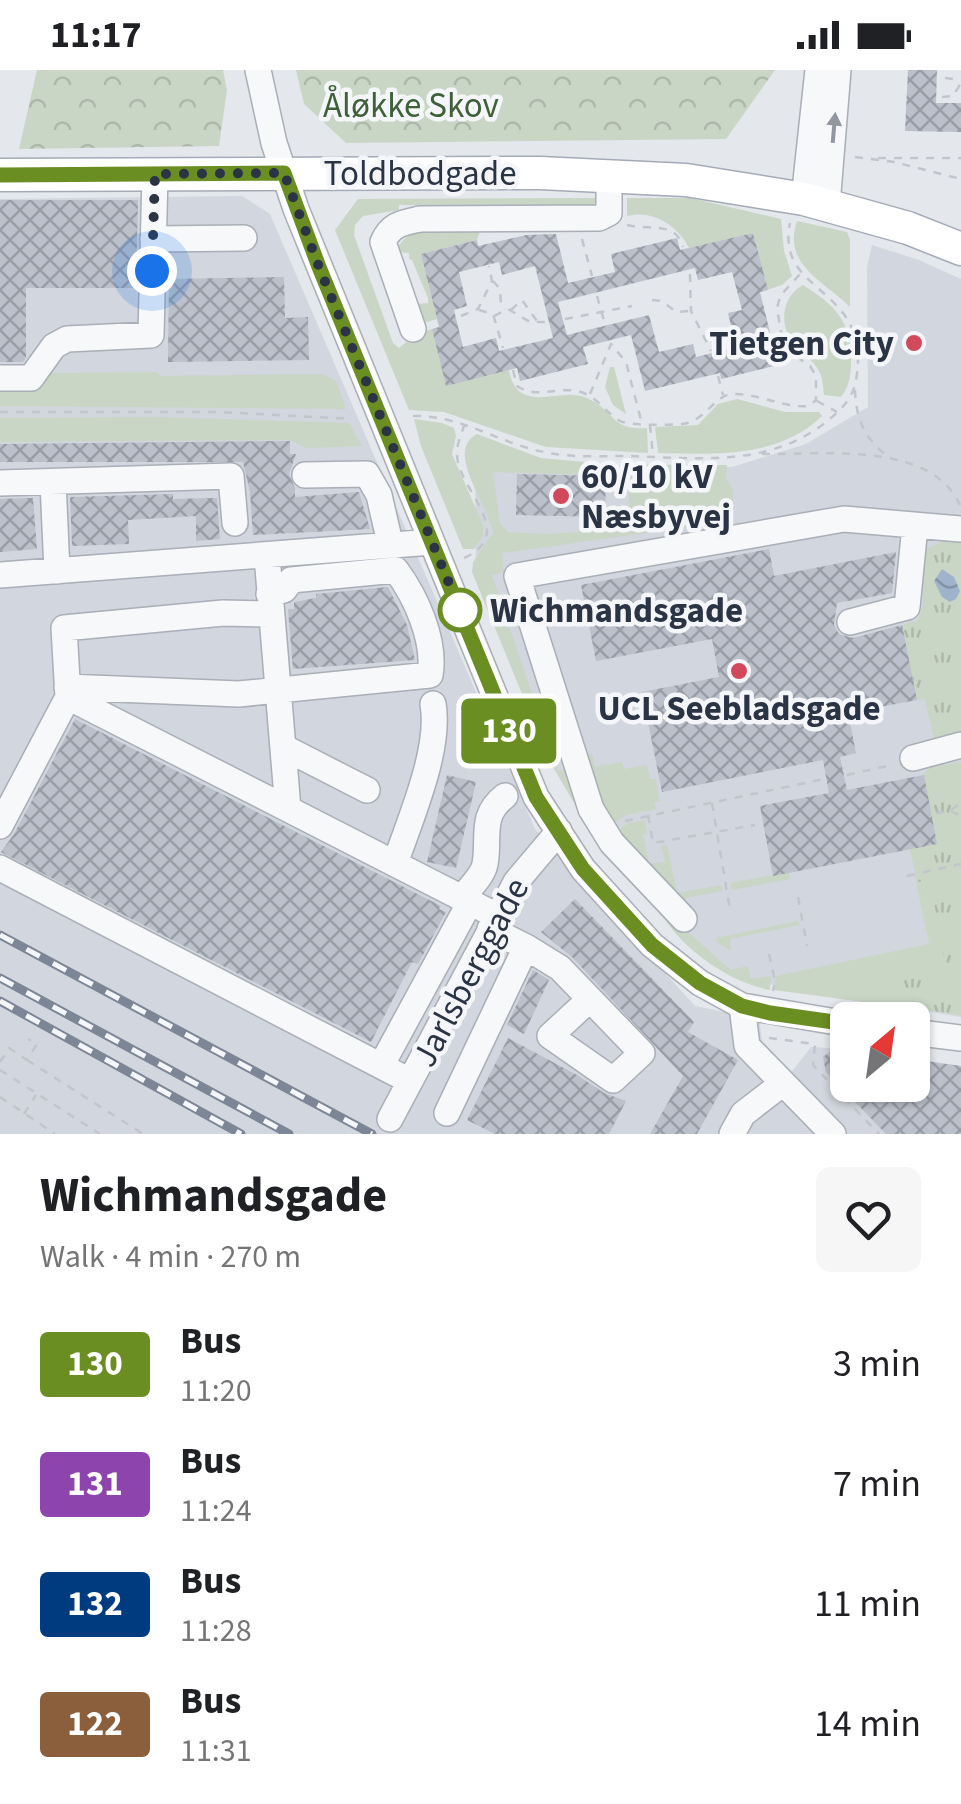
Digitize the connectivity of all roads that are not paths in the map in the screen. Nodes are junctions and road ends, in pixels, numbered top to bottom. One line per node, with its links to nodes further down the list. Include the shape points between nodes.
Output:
1 (258, 70): 4 (street)
2 (818, 70): 9 (street)
3 (838, 70): 9 (street, one-way to 3)
4 (284, 173): 5 (main road, Toldbodgade); 6 (main road, Toldbodgade); 23 (street)
5 (540, 173): 8 (main road, Toldbodgade); 9 (main road, Toldbodgade, via 688,162 740,166)
6 (155, 174): 7 (main road, Toldbodgade); 11 (street)
7 (0, 175)
8 (609, 176): 9 (main road, Toldbodgade); 14 (street, via 609,213 599,218 420,219 388,230 383,242)
9 (813, 194): 10 (main road, Toldbodgade, via 916,210); 13 (main road, Toldbodgade)
10 (961, 229)
11 (154, 238): 12 (street); 15 (street, via 150,335 67,340 54,346 31,378)
12 (244, 238)
13 (961, 249)
14 (413, 329)
15 (0, 378)
16 (304, 475): 22 (street, via 366,474 379,495)
17 (52, 482): 18 (street); 19 (street, via 231,476); 25 (street)
18 (0, 484)
19 (235, 523)
20 (915, 526): 21 (street); 28 (street, via 908,607); 43 (street, via 844,519 517,576 591,809)
21 (961, 529)
22 (390, 543): 23 (street); 24 (street)
23 (437, 554): 39 (street, via 536,797)
24 (266, 556): 25 (street); 27 (street)
25 (58, 571): 26 (street)
26 (0, 575)
27 (270, 604): 29 (street, via 64,628); 30 (street); 30 (street, via 291,580 396,570 414,594 432,661 430,675)
28 (850, 622)
29 (68, 692): 30 (street); 37 (street); 38 (street)
30 (278, 692): 33 (street)
31 (433, 704): 40 (street, via 427,763)
32 (961, 745): 34 (street)
33 (282, 747): 35 (street); 37 (street)
34 (913, 758)
35 (367, 790)
36 (505, 796): 42 (street, via 485,826 485,868)
37 (288, 809): 40 (street)
38 (0, 826)
39 (558, 832): 44 (street, Jarlsberggade, via 516,882); 47 (street, via 652,945)
40 (396, 864): 42 (street)
41 (0, 868): 51 (street)
42 (466, 900): 44 (street); 51 (street)
43 (684, 919)
44 (494, 922): 45 (street); 52 (street, Jarlsberggade)
45 (526, 946): 46 (street); 54 (street)
46 (590, 999)
47 (742, 1006): 48 (street); 53 (street, via 747,1046)
48 (830, 1021)
49 (930, 1034): 50 (street)
50 (961, 1038)
51 (381, 1066): 52 (street)
52 (410, 1082): 55 (street, Jarlsberggade)
53 (783, 1083): 56 (street, via 743,1114); 57 (street)
54 (446, 1113)
55 (390, 1119)
56 (737, 1133)
57 (833, 1134)

